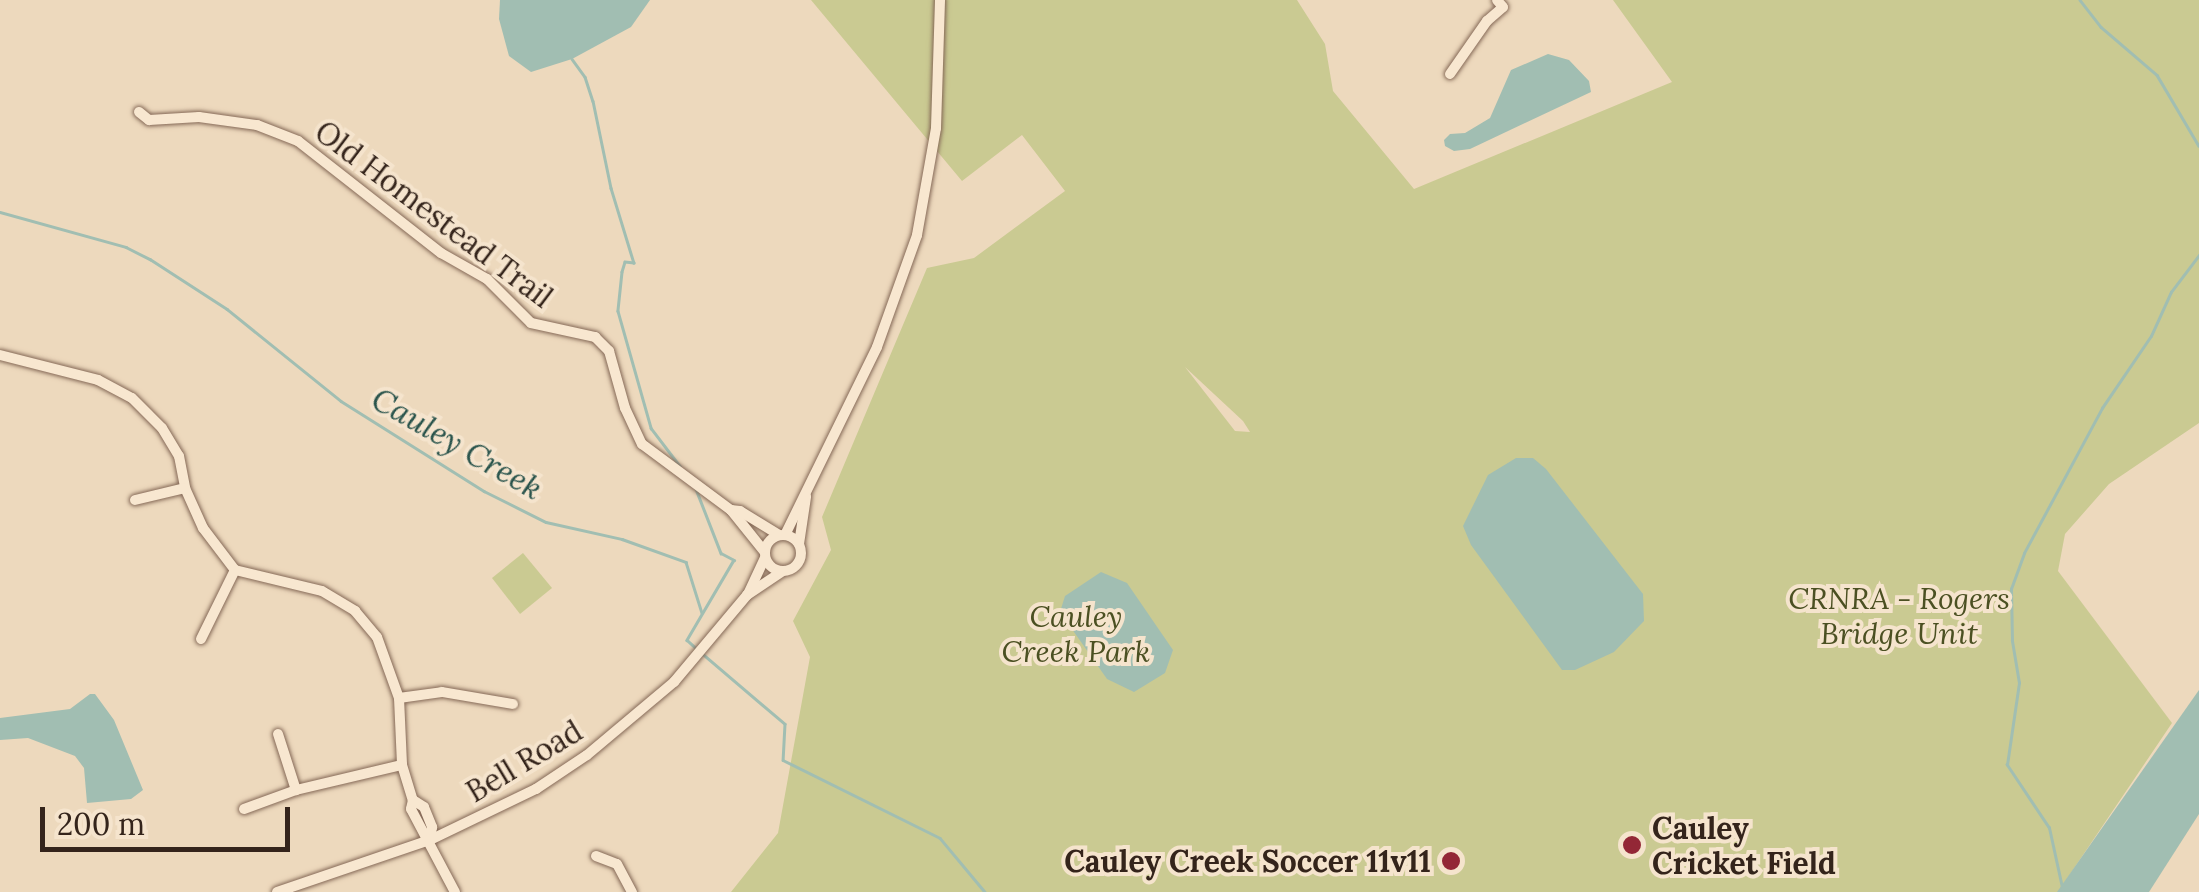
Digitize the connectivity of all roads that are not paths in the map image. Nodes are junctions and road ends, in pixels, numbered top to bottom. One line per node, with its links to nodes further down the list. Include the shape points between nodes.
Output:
1 (940, 0): 7 (street, Bell Road, via 936,128 916,235 877,347)
2 (1497, 0): 3 (street, via 1503,7)
3 (1450, 74)
4 (138, 112): 9 (street, Old Homestead Trail, via 149,120 257,125 298,141 441,253 487,279 531,323 595,337 608,351 642,444)
5 (0, 356): 6 (street, via 98,380 132,398 179,456)
6 (186, 488): 8 (street); 13 (street, via 202,528)
7 (806, 491): 10 (street, Bell Road); 11 (street, Bell Road)
8 (135, 500)
9 (731, 510): 10 (street); 12 (street)
10 (782, 535): 11 (street); 12 (street, Bell Road)
11 (798, 544): 14 (street, Bell Road, via 798,562)
12 (765, 555): 14 (street, via 772,568); 15 (street, Bell Road)
13 (234, 570): 16 (street); 17 (street, via 322,591 355,612 377,637)
14 (783, 571): 15 (street, Bell Road)
15 (748, 595): 23 (street, Bell Road, via 674,682 586,755 536,789)
16 (200, 638)
17 (400, 698): 18 (street, via 442,692); 20 (street)
18 (513, 704)
19 (278, 734): 21 (street)
20 (402, 764): 21 (street); 23 (street, via 411,809)
21 (296, 790): 22 (street)
22 (244, 808)
23 (430, 840): 25 (street, Bell Road); 26 (street)
24 (596, 856): 27 (street, via 617,864)
25 (277, 892)
26 (455, 892)
27 (632, 892)

